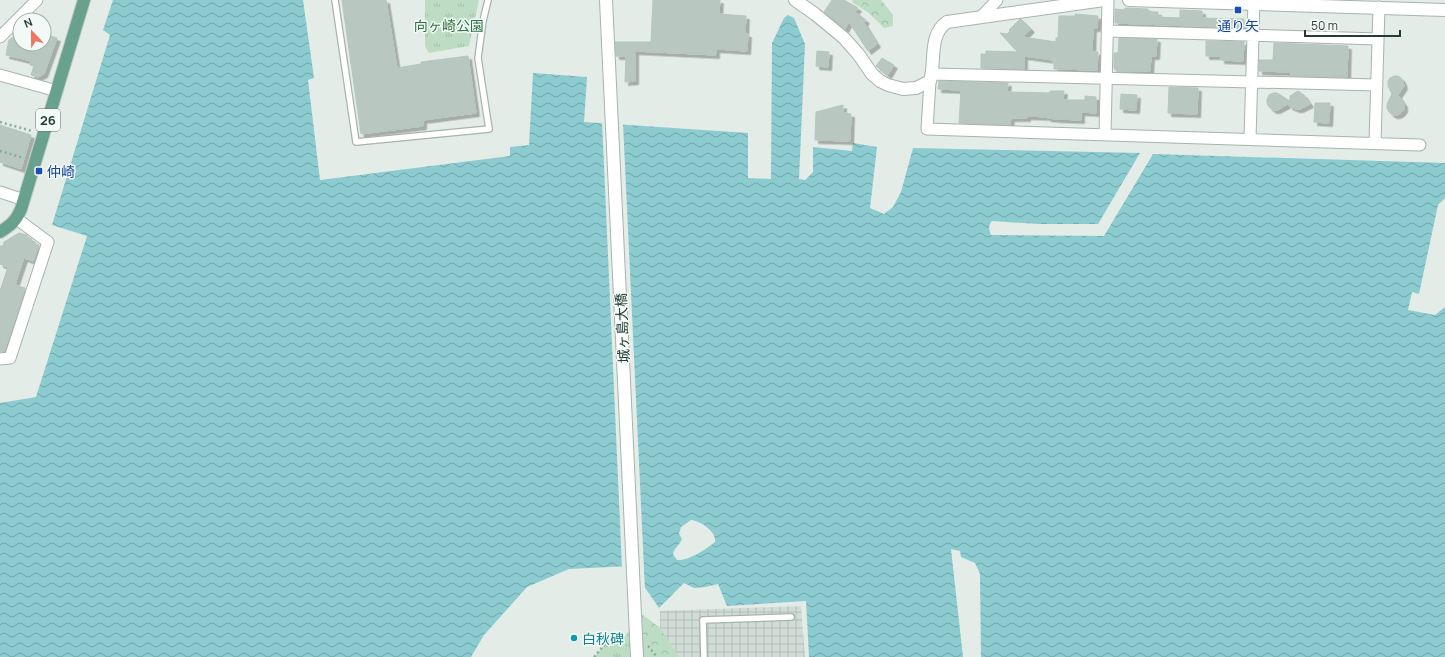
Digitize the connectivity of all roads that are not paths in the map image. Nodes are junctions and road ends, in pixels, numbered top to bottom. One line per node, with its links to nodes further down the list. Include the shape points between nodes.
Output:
1 (37, 0): 17 (street)
2 (84, 0): 24 (main road, 26)
3 (335, 0): 4 (lane, via 356,142 489,129 478,58)
4 (488, 0)
5 (606, 0): 35 (street, 城ヶ島大橋, bridge)
6 (795, 0): 20 (street, via 844,38 880,81 903,89 916,88)
7 (997, 0): 14 (street)
8 (1104, 0): 14 (street)
9 (1108, 0): 15 (street)
10 (1129, 0): 11 (street)
11 (1254, 2): 12 (street); 16 (street)
12 (1379, 7): 13 (street); 18 (street)
13 (1444, 7)
14 (981, 17): 20 (street, via 954,20 941,27 935,38)
15 (1108, 31): 16 (street); 21 (street)
16 (1253, 36): 18 (street); 22 (street)
17 (0, 37)
18 (1378, 39): 23 (street)
19 (0, 75): 24 (street)
20 (931, 77): 21 (street); 25 (street, via 927,129)
21 (1107, 78): 22 (street); 25 (street)
22 (1252, 82): 23 (street); 26 (street)
23 (1377, 85): 27 (street)
24 (56, 91): 30 (main road, 26)
25 (1105, 135): 26 (street)
26 (1250, 139): 27 (street)
27 (1375, 143): 28 (street)
28 (1420, 145)
29 (0, 192): 30 (street)
30 (24, 200): 31 (main road, 26)
31 (17, 219): 32 (main road); 33 (street, via 48,242 10,358)
32 (0, 232)
33 (0, 359)
34 (791, 617): 36 (lane, via 703,620)
35 (637, 657)
36 (704, 657)

